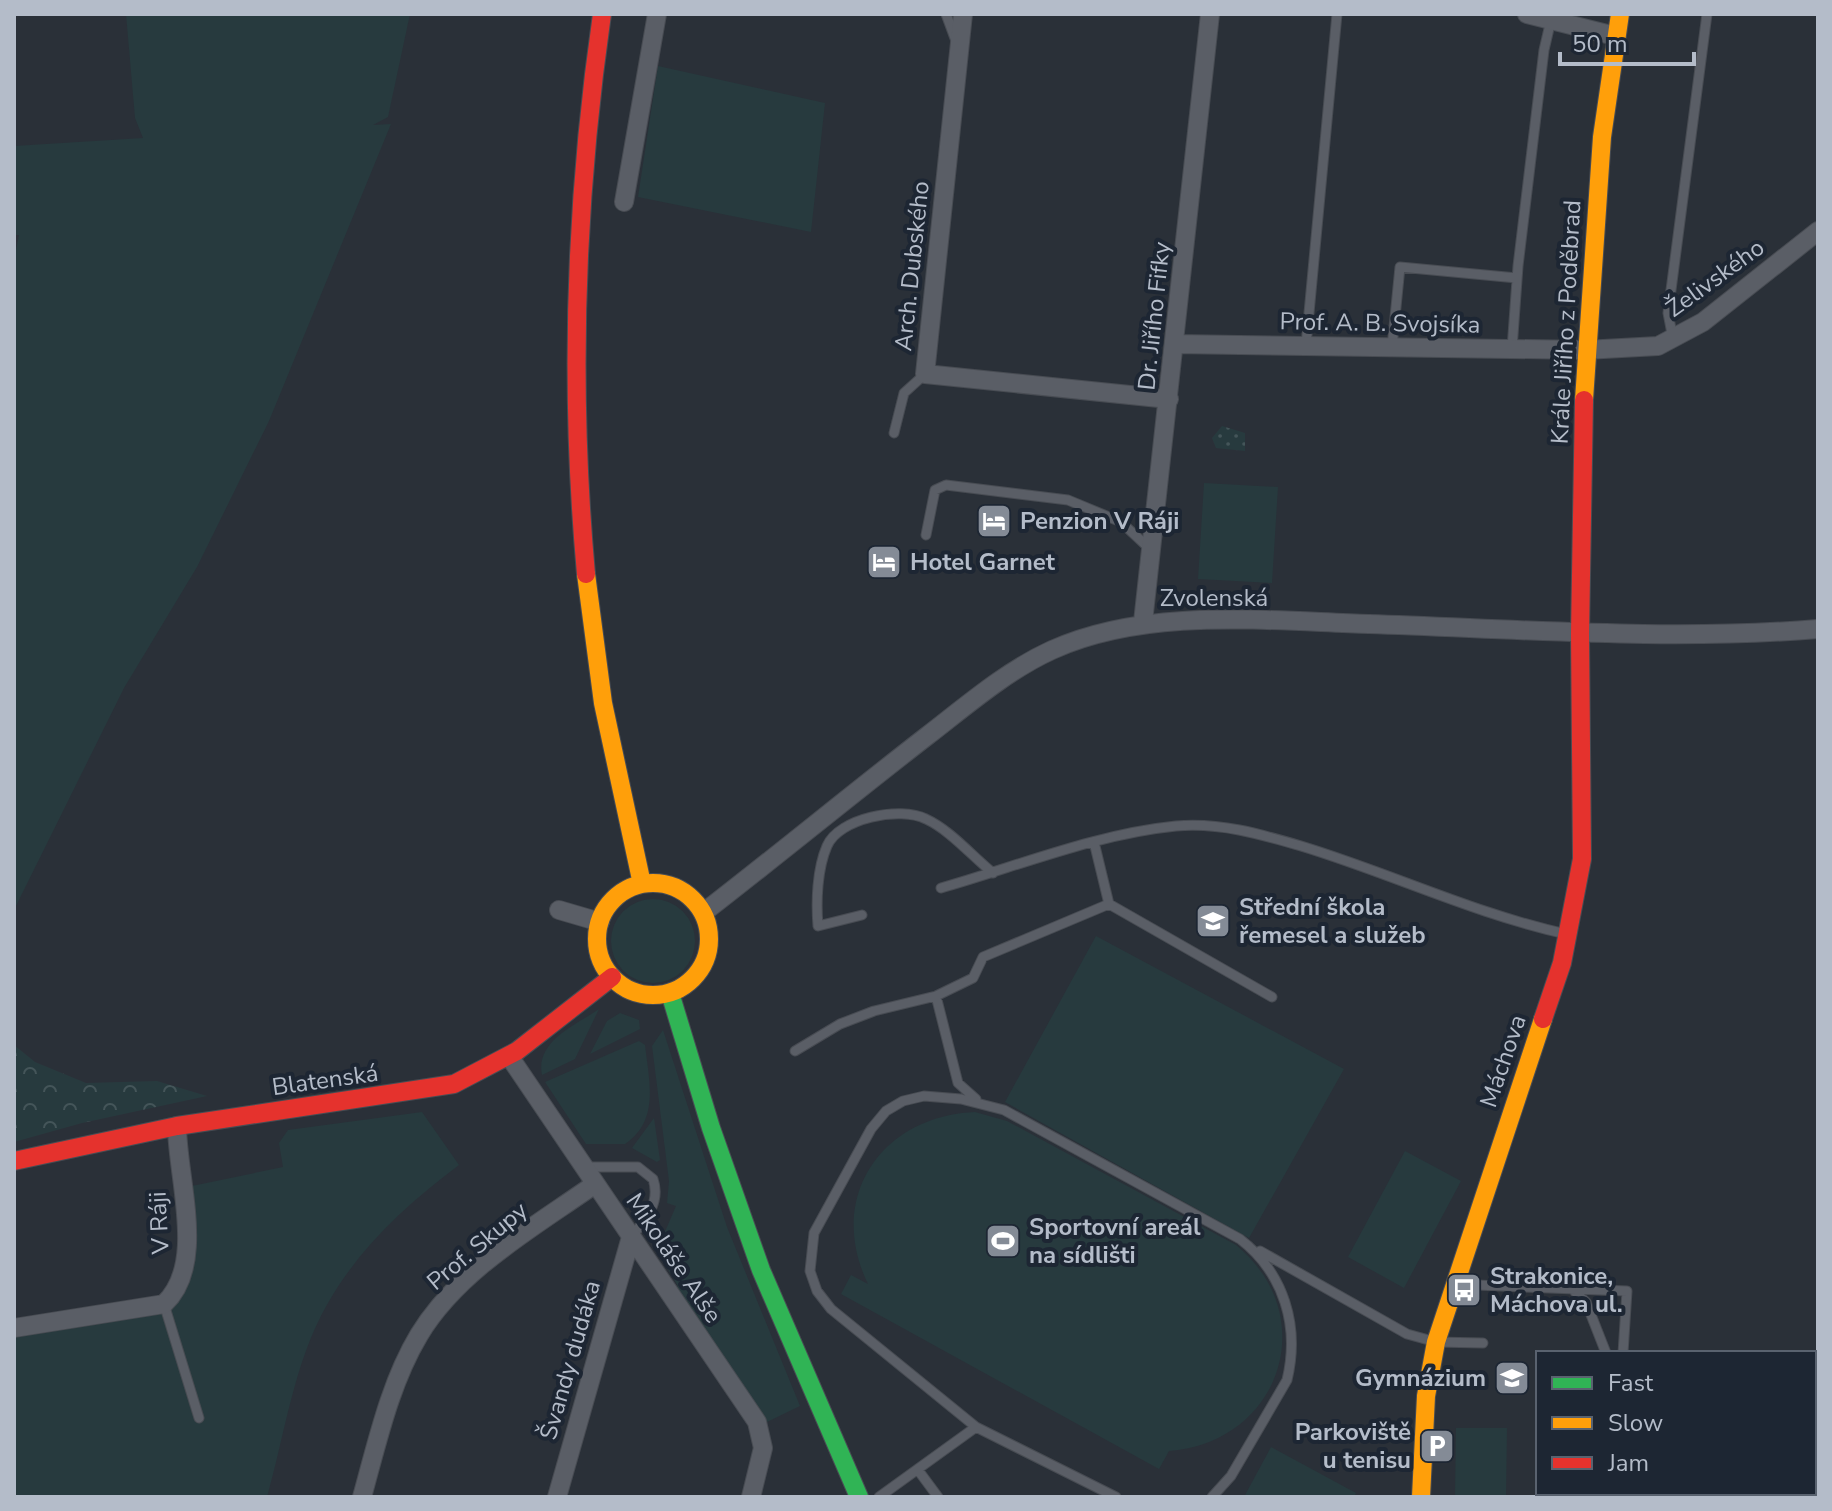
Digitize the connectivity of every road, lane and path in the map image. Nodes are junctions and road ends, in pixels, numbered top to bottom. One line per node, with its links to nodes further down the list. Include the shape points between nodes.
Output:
1 (602, 14): 32 (street, via 578,236 577,458 599,679)
2 (657, 14): 13 (street)
3 (946, 14): 12 (lane)
4 (963, 14): 12 (street, Arch. Dubského)
5 (1210, 14): 17 (street, Dr. Jiřího Fifky)
6 (1337, 14): 18 (lane)
7 (1527, 14): 10 (street)
8 (1620, 14): 11 (street, Krále Jiřího z Poděbrad)
9 (1707, 14): 16 (lane, via 1668,313)
10 (1551, 20): 11 (street); 15 (lane)
11 (1615, 36): 21 (street, Krále Jiřího z Poděbrad)
12 (959, 48): 22 (street, Arch. Dubského)
13 (624, 202)
14 (1818, 231): 16 (street, Želivského, via 1703,322)
15 (1517, 278): 19 (lane, via 1400,267); 20 (lane)
16 (1673, 339): 21 (street, Želivského, via 1641,348)
17 (1175, 344): 18 (street, Prof. A. B. Svojsíka); 23 (street, Dr. Jiřího Fifky)
18 (1306, 345): 19 (street, Prof. A. B. Svojsíka)
19 (1392, 347): 20 (street, Prof. A. B. Svojsíka)
20 (1512, 349): 21 (street, Prof. A. B. Svojsíka)
21 (1585, 350): 29 (street, Krále Jiřího z Poděbrad)
22 (925, 374): 23 (street, Arch. Dubského); 24 (lane, via 904,393)
23 (1169, 399): 26 (street, Dr. Jiřího Fifky)
24 (894, 433)
25 (926, 535): 26 (lane, via 935,490 946,485 1068,500 1121,522)
26 (1151, 550): 27 (street, Dr. Jiřího Fifky)
27 (1143, 622): 29 (street, Zvolenská, via 1330,623); 36 (street, Zvolenská, via 1051,650 991,687)
28 (1818, 629): 29 (street, Zvolenská)
29 (1580, 634): 39 (street, Máchova, via 1582,859)
30 (1094, 842): 31 (lane); 34 (lane); 39 (lane, via 1177,826 1248,832 1332,854 1524,924)
31 (993, 873): 33 (lane); 37 (lane, via 928,819 883,812 835,834 823,861 818,926)
32 (642, 884): 36 (street, via 677,888); 38 (street, via 616,897)
33 (941, 888)
34 (1109, 904): 42 (lane, via 983,957 973,978); 43 (lane)
35 (559, 910): 38 (street)
36 (703, 913): 41 (street, via 709,928 706,961 685,986)
37 (862, 915)
38 (600, 922): 40 (street, via 599,952)
39 (1569, 934): 53 (street, Máchova)
40 (612, 977): 41 (street, via 639,994); 45 (street, Blatenská)
41 (670, 993): 67 (street, via 761,1270)
42 (936, 996): 44 (lane, via 840,1024); 46 (lane, via 958,1083)
43 (1272, 997)
44 (795, 1051)
45 (509, 1056): 47 (street, Blatenská, via 478,1075 428,1089); 49 (street, Mikoláše Alše)
46 (982, 1103): 52 (lane, via 1004,1110); 62 (lane, via 924,1096 886,1111 823,1213 810,1253 817,1291 831,1309)
47 (177, 1126): 48 (street, Blatenská); 55 (street, V Ráji, via 186,1263 174,1295)
48 (14, 1161)
49 (584, 1167): 50 (street, Mikoláše Alše); 51 (lane, via 630,1165 653,1179 655,1197 647,1219)
50 (595, 1184): 51 (street, Mikoláše Alše); 64 (street, Prof. Skupy, via 478,1270 419,1334 399,1374)
51 (631, 1237): 65 (street, Švandy dudáka); 66 (street, Mikoláše Alše, via 757,1422 763,1448)
52 (1240, 1239): 57 (lane, via 1323,1290 1407,1334); 71 (lane, via 1269,1266 1285,1300 1291,1363 1287,1380 1231,1476)
53 (1456, 1273): 54 (lane, via 1476,1285); 57 (street, Máchova)
54 (1573, 1290): 59 (lane, via 1586,1302); 60 (lane, via 1627,1291)
55 (164, 1304): 56 (street); 61 (lane)
56 (14, 1328)
57 (1436, 1342): 58 (lane); 72 (street, Máchova, via 1426,1396)
58 (1483, 1343)
59 (1605, 1351)
60 (1623, 1351)
61 (199, 1418)
62 (976, 1427): 63 (lane); 70 (lane)
63 (918, 1470): 68 (lane); 69 (lane)
64 (362, 1497)
65 (557, 1497)
66 (751, 1497)
67 (859, 1497)
68 (879, 1497)
69 (938, 1497)
70 (1116, 1497)
71 (1212, 1497)
72 (1421, 1497)

